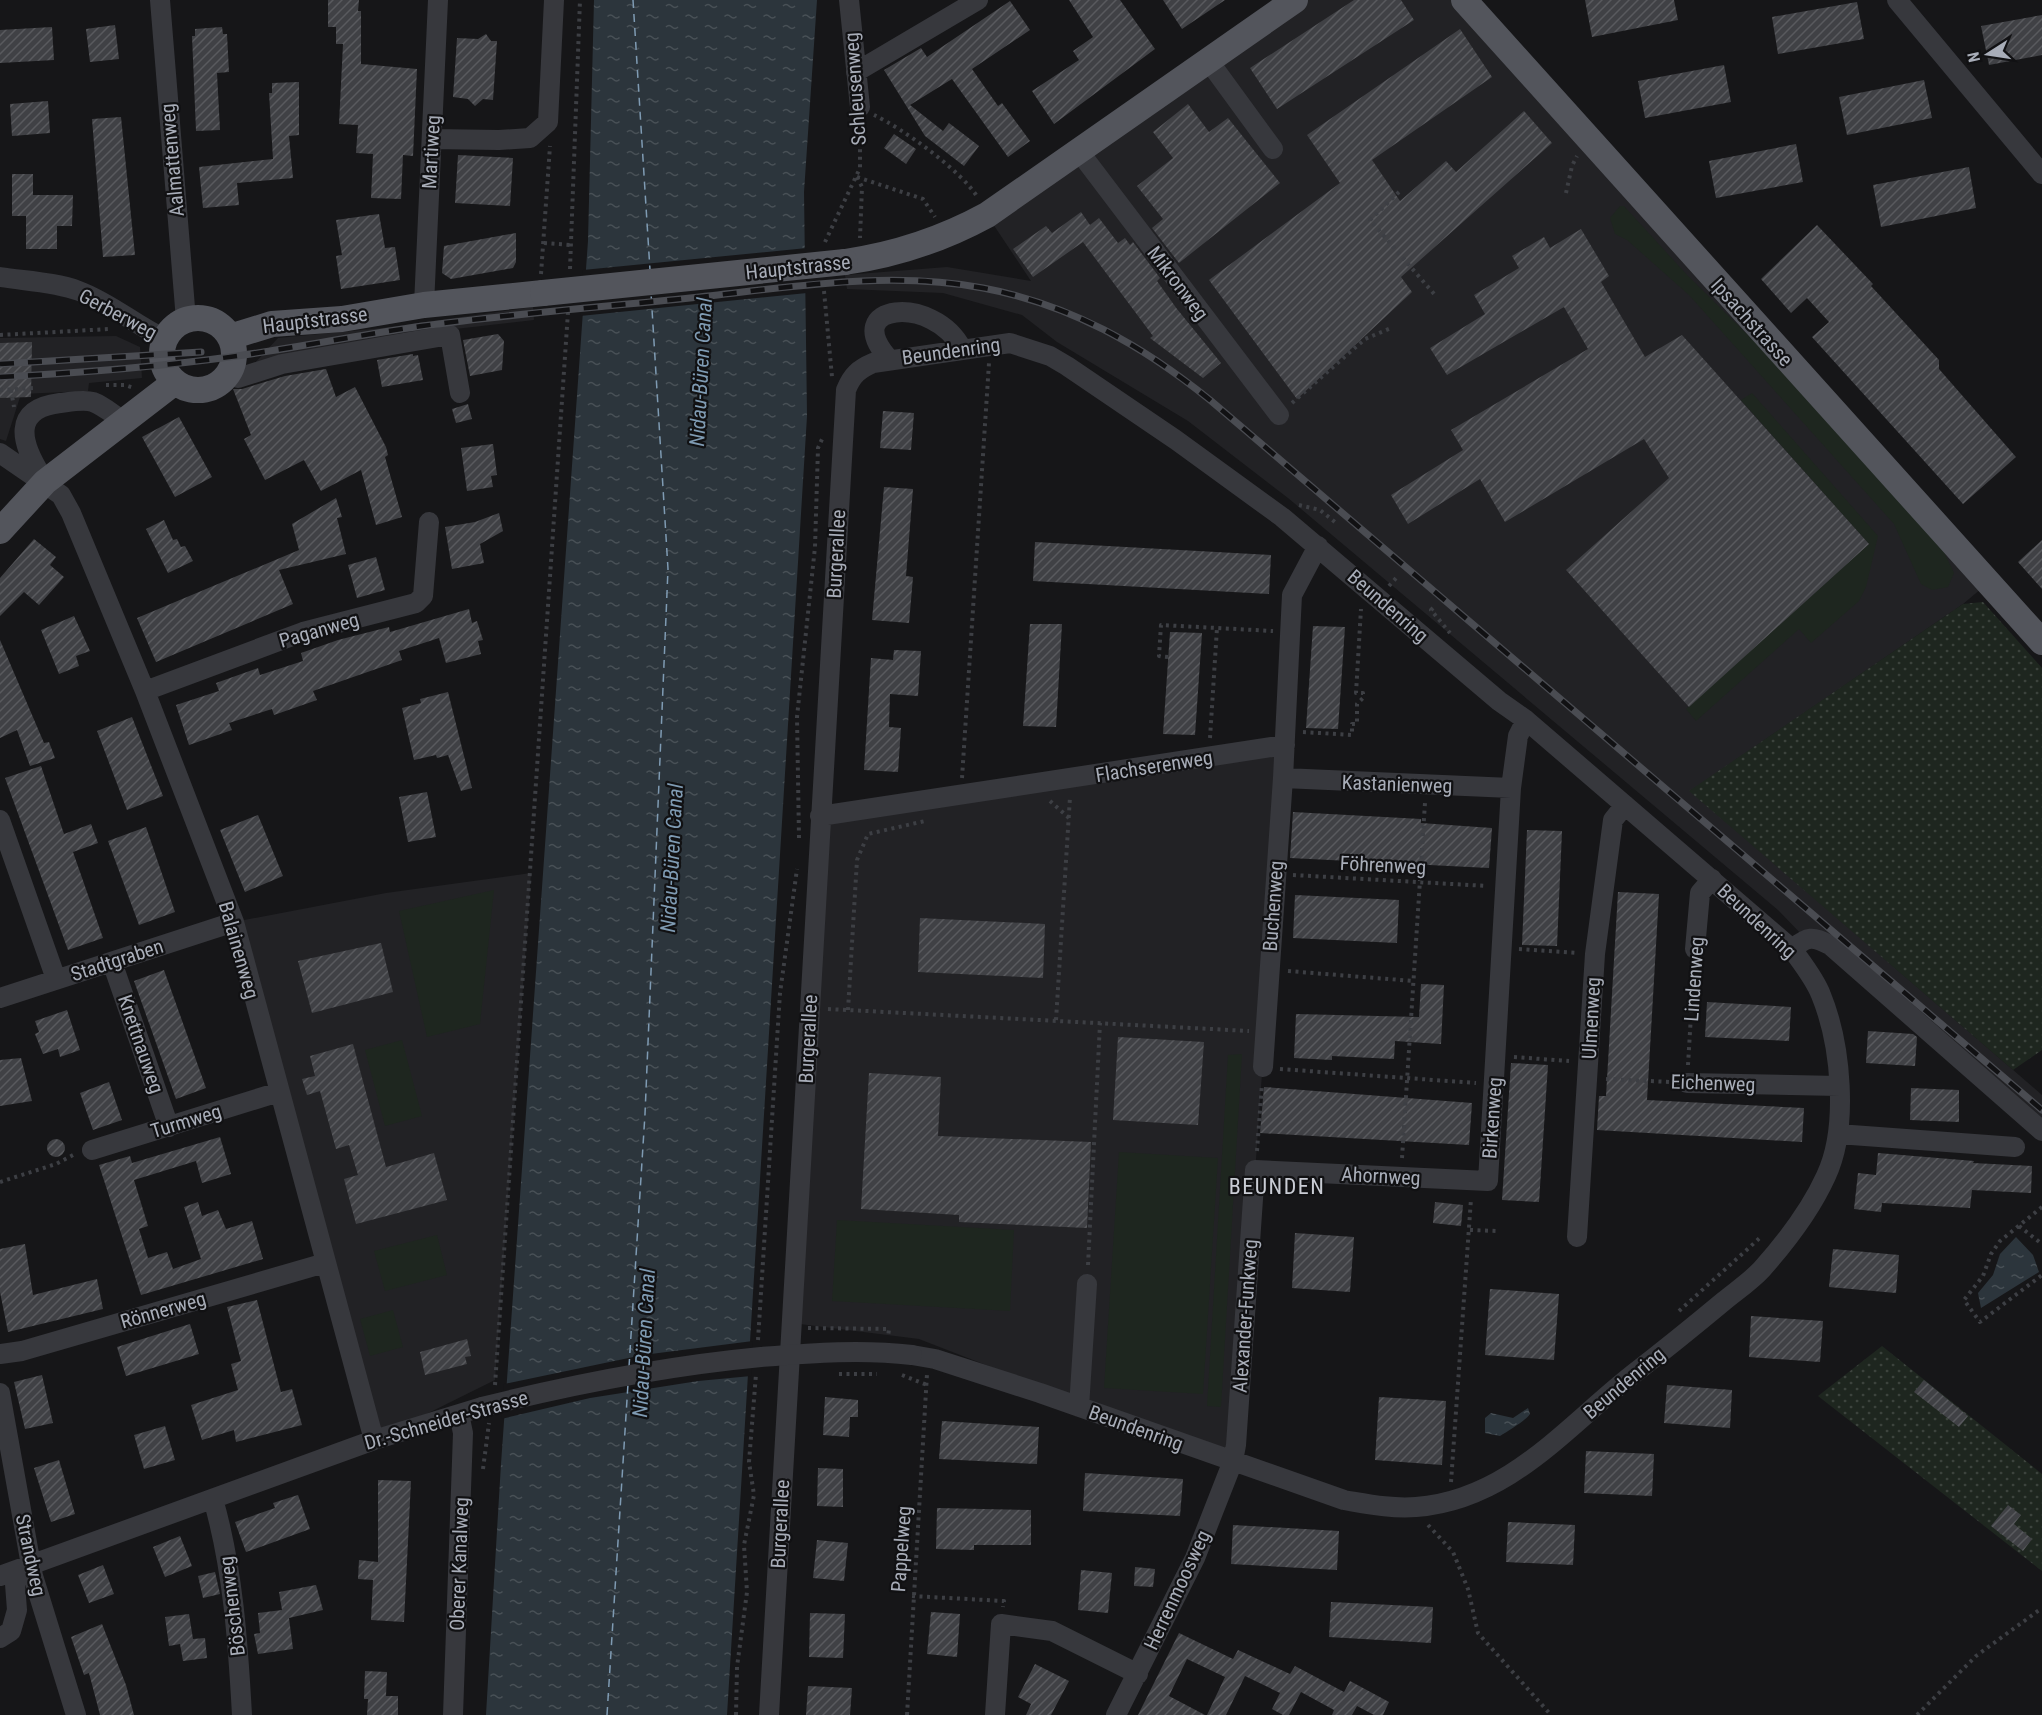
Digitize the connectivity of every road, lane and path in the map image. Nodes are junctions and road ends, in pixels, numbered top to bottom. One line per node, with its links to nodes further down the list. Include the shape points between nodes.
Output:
1 (160, 0): 33 (street, Aalmattenweg)
2 (438, 0): 14 (street, Martiweg)
3 (554, 0): 13 (street)
4 (580, 0): 24 (path, via 571,245)
5 (849, 0): 11 (street, Schleusenweg)
6 (978, 0): 11 (street)
7 (1295, 0): 10 (main road, Hauptstrasse)
8 (1464, 0): 15 (main road, Ipsachstrasse)
9 (1897, 0): 18 (street)
10 (1208, 60): 16 (street); 17 (main road, Hauptstrasse)
11 (856, 72): 12 (street, Schleusenweg)
12 (860, 107): 19 (path, Schleusenweg); 20 (path, via 911,138)
13 (548, 122): 14 (street, via 530,138); 24 (path)
14 (432, 139): 31 (street, Martiweg)
15 (1591, 143): 22 (path, via 1577,156); 64 (main road, Ipsachstrasse)
16 (1273, 149)
17 (1078, 150): 23 (main road, Hauptstrasse, via 987,215); 49 (street, Mikronweg)
18 (2042, 174)
19 (857, 177): 23 (path, via 923,199 932,209); 25 (path, Schleusenweg); 26 (path, Schleusenweg, via 862,187)
20 (974, 192)
21 (1399, 192): 30 (path, via 1371,220)
22 (1566, 193)
23 (942, 236): 26 (main road, Hauptstrasse, via 878,256)
24 (544, 243): 28 (path)
25 (824, 246)
26 (852, 253): 28 (main road, Hauptstrasse, bridge)
27 (0, 277): 34 (street, Gerberweg, via 77,290 115,308)
28 (541, 286): 31 (main road, Hauptstrasse)
29 (824, 291): 48 (path, via 833,382)
30 (1435, 295)
31 (424, 305): 37 (main road, Hauptstrasse, via 342,319 272,324)
32 (568, 319): 140 (path)
33 (186, 320): 37 (main road, via 216,322); 38 (main road)
34 (141, 327): 36 (path); 38 (street, Gerberweg)
35 (1391, 328): 49 (path, via 1365,339)
36 (0, 335)
37 (230, 337): 43 (main road, via 234,356)
38 (165, 339): 44 (main road, via 164,365)
39 (990, 344): 40 (street, Beundenring); 58 (street, Beundenring, via 1021,345 1067,366 1176,440); 74 (path)
40 (962, 349): 41 (street, Beundenring); 41 (street, via 954,334 922,315 893,311 881,318 875,332 878,346)
41 (890, 360): 42 (street, Beundenring)
42 (861, 368): 48 (street, Burgerallee, via 851,378)
43 (228, 375): 44 (main road, via 219,383 197,390); 47 (street, via 238,378 282,364 450,335)
44 (175, 382): 50 (main road)
45 (0, 390): 46 (path)
46 (11, 390)
47 (460, 393)
48 (845, 398): 77 (street, Burgerallee)
49 (1279, 415)
50 (125, 422): 53 (main road); 53 (street, via 92,401 35,410 23,437 27,453)
51 (827, 427): 81 (path, via 818,448 815,547 797,717)
52 (0, 453): 53 (street)
53 (45, 482): 57 (main road); 66 (street, Balainenweg, via 61,495 95,553)
54 (1292, 505): 56 (path, via 1320,510)
55 (429, 522): 66 (street, Paganweg, via 423,596 416,603 303,632)
56 (1335, 522)
57 (0, 531)
58 (1318, 546): 67 (street, Beundenring); 68 (street, via 1292,595)
59 (1361, 608): 68 (path, via 1356,693 1364,693 1357,704 1357,724 1352,724 1352,735)
60 (1433, 608): 63 (path, via 1451,634)
61 (1216, 628): 62 (path); 65 (path, via 1161,625 1159,656); 69 (path)
62 (1283, 632)
63 (1449, 639)
64 (2042, 642)
65 (1168, 657)
66 (145, 691): 87 (street, Balainenweg)
67 (1526, 720): 73 (street, Birkenweg, via 1518,736); 76 (street, Beundenring)
68 (1285, 738): 69 (street, Flachserenweg); 70 (street, Buchenweg)
69 (1209, 757): 71 (street, Flachserenweg)
70 (1283, 778): 72 (street, Kastanienweg); 83 (street, Buchenweg)
71 (1071, 779): 74 (street, Flachserenweg); 78 (path)
72 (1426, 786): 73 (street, Kastanienweg); 85 (path)
73 (1511, 788): 88 (street, Birkenweg)
74 (960, 794): 77 (street, Flachserenweg)
75 (1042, 800): 78 (path, via 1053,801)
76 (1624, 805): 84 (street, Beundenring); 91 (street, Ulmenweg, via 1613,820)
77 (820, 816): 97 (street, Burgerallee)
78 (1069, 818): 99 (path)
79 (0, 820): 94 (street)
80 (933, 820): 98 (path, via 868,834 857,860)
81 (799, 843)
82 (797, 866): 132 (path, via 780,993)
83 (1275, 873): 85 (path, Föhrenweg); 93 (street, Buchenweg)
84 (1712, 879): 89 (street, Lindenweg, via 1700,893); 90 (street, Beundenring)
85 (1419, 882): 86 (path, Föhrenweg); 95 (path)
86 (1490, 886)
87 (234, 922): 92 (street, Stadtgraben); 109 (street, Balainenweg)
88 (1502, 947): 91 (path); 102 (street, Birkenweg)
89 (1695, 949): 107 (path, Lindenweg)
90 (1792, 949): 108 (street, Beundenring, via 1820,992 1828,1014); 111 (street, via 1812,936 1830,945)
91 (1595, 954): 104 (street, Ulmenweg)
92 (112, 962): 94 (street, Stadtgraben); 110 (street, Knettnauweg)
93 (1268, 970): 95 (path); 101 (street, Buchenweg)
94 (56, 979): 96 (street, Stadtgraben)
95 (1413, 981): 105 (path)
96 (0, 998)
97 (809, 1008): 98 (path); 130 (street, Burgerallee)
98 (848, 1010): 99 (path)
99 (1056, 1020): 100 (path)
100 (1100, 1023): 101 (path); 128 (path)
101 (1264, 1031): 103 (street, Buchenweg)
102 (1496, 1056): 104 (path, Eichenweg); 117 (street, Birkenweg, via 1488,1181)
103 (1263, 1067): 105 (path); 115 (path)
104 (1588, 1070): 107 (path, Eichenweg); 124 (street, Ulmenweg)
105 (1407, 1079): 106 (path); 116 (path)
106 (1477, 1083)
107 (1687, 1083): 108 (street, Eichenweg)
108 (1839, 1086): 112 (street, Beundenring)
109 (279, 1092): 110 (street, Turmweg); 126 (street, Balainenweg)
110 (169, 1127): 114 (street, Turmweg)
111 (2042, 1131)
112 (1838, 1134): 113 (street); 147 (street, Beundenring, via 1827,1175 1807,1211 1761,1271 1517,1472 1482,1490)
113 (2015, 1147)
114 (92, 1150): 118 (path)
115 (1256, 1170): 116 (street, Ahornweg); 144 (street, Alexander-Funkweg)
116 (1401, 1177): 117 (street, Ahornweg)
117 (1471, 1181): 121 (path, Birkenweg)
118 (0, 1182)
119 (2042, 1207): 120 (path)
120 (2019, 1226): 125 (path); 127 (path, via 2000,1241 1983,1276 1964,1300 1980,1322)
121 (1470, 1230): 122 (path); 147 (path, Birkenweg)
122 (1498, 1231)
123 (1763, 1235): 129 (path)
124 (1576, 1237)
125 (2042, 1244)
126 (325, 1263): 133 (street, Rönnerweg, via 22,1351); 143 (street, Balainenweg)
127 (2042, 1275)
128 (1087, 1284): 141 (street)
129 (1670, 1318)
130 (791, 1329): 131 (path); 160 (street, Burgerallee)
131 (889, 1329)
132 (758, 1341)
133 (0, 1354)
134 (912, 1355): 140 (street, Dr.-Schneider-Strasse, bridge, via 861,1351 701,1363 580,1383); 141 (street, Beundenring, via 957,1365)
135 (757, 1364): 159 (path, via 749,1462 754,1495 744,1545 747,1592 736,1667)
136 (833, 1374): 137 (path)
137 (889, 1374)
138 (900, 1374): 151 (path, Pappelweg, via 927,1385)
139 (0, 1393): 150 (street, Strandweg)
140 (489, 1404): 142 (street, Dr.-Schneider-Strasse); 145 (path)
141 (1079, 1407): 144 (street, Beundenring)
142 (459, 1414): 143 (street, Dr.-Schneider-Strasse); 158 (street, Oberer Kanalweg, via 463,1434)
143 (374, 1440): 148 (street, Dr.-Schneider-Strasse)
144 (1233, 1461): 149 (street, Beundenring, via 1344,1500); 155 (street, Herrenmoosweg, via 1195,1558)
145 (483, 1471)
146 (1461, 1477): 147 (path)
147 (1447, 1489): 149 (street, Beundenring)
148 (213, 1499): 150 (street, Dr.-Schneider-Strasse); 157 (street, Böschenweg, via 224,1537)
149 (1417, 1507): 164 (path, via 1421,1519 1453,1552 1468,1589 1478,1633)
150 (15, 1570): 154 (street, via 17,1610 11,1631); 156 (street, Strandweg)
151 (912, 1596): 153 (path, via 1004,1601); 161 (path, Pappelweg)
152 (2042, 1608): 165 (path, via 1976,1656)
153 (1001, 1624): 155 (street, via 1052,1631); 162 (street)
154 (0, 1638)
155 (1138, 1674): 163 (street, Herrenmoosweg)
156 (76, 1715)
157 (242, 1715)
158 (453, 1715)
159 (736, 1715)
160 (769, 1715)
161 (907, 1715)
162 (995, 1715)
163 (1116, 1715)
164 (1551, 1715)
165 (1917, 1715)

